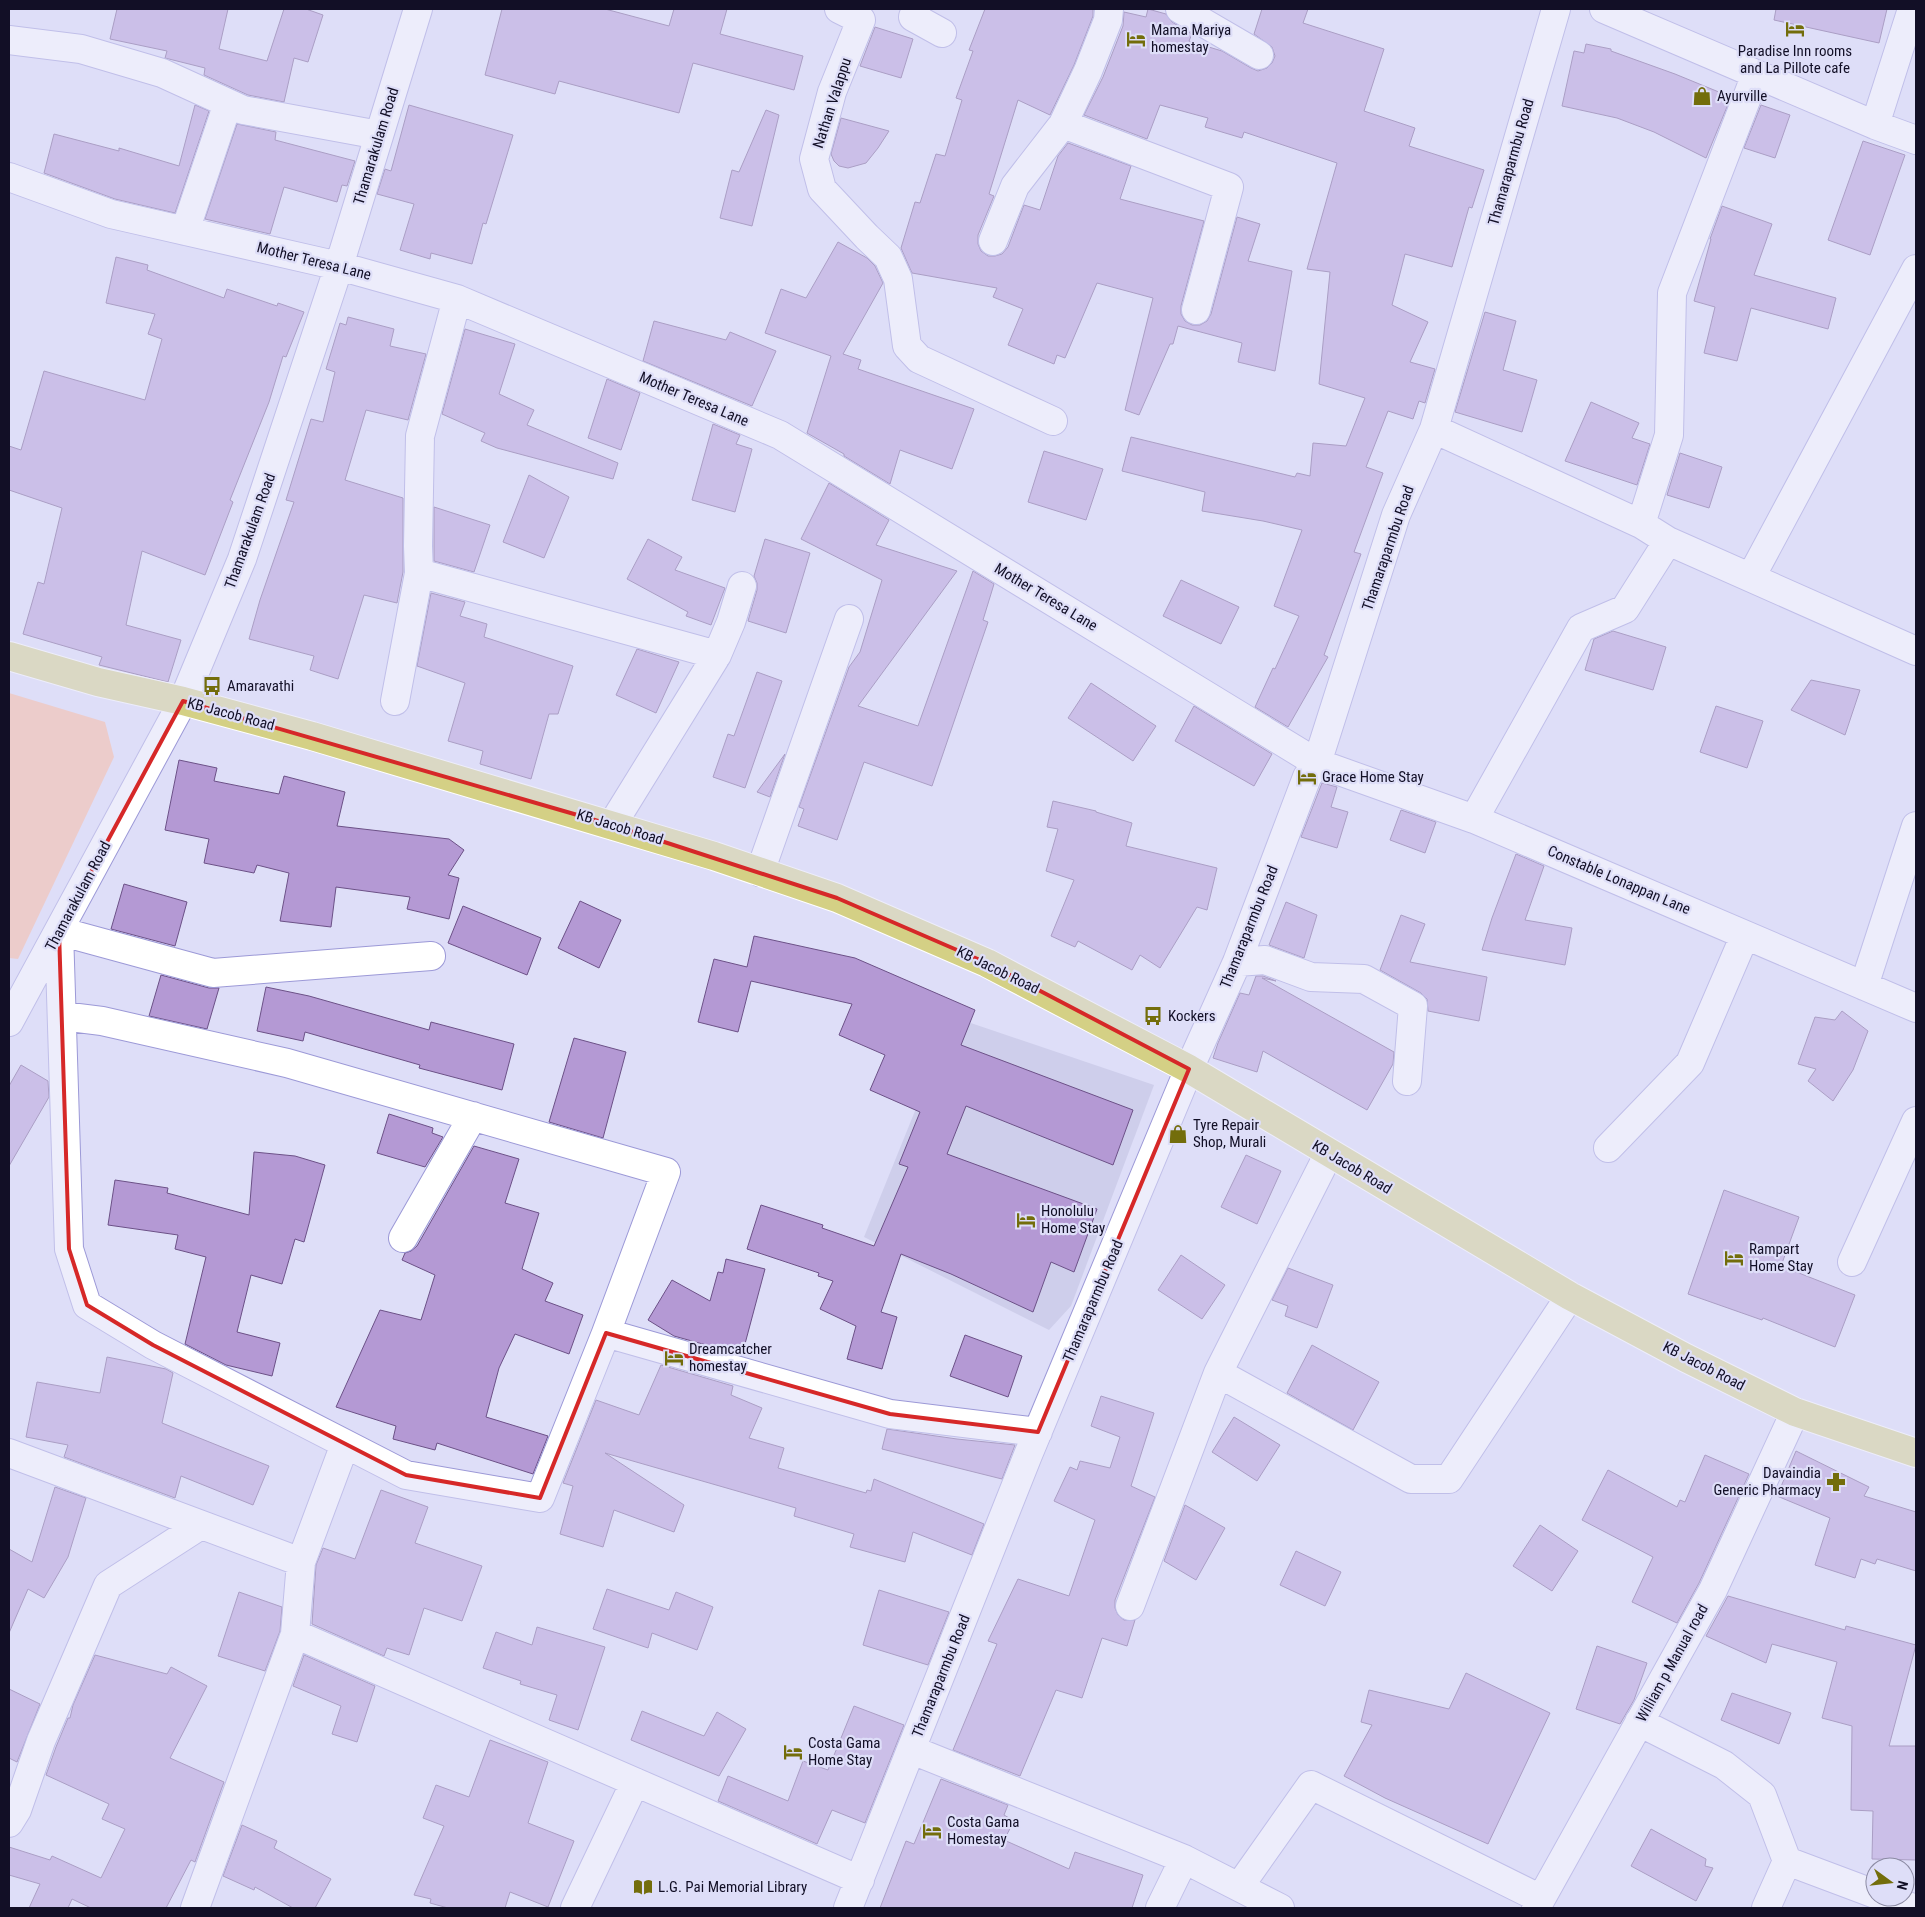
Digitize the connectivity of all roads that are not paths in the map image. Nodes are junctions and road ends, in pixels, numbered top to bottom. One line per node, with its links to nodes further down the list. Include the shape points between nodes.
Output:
1 (418, 9): 16 (street, Thamarakulam Road)
2 (839, 9): 25 (street, Nathan Valappu, via 861,20 832,92 814,159 822,189 888,257 898,279 908,346 918,359)
3 (916, 9): 9 (street, via 913,17)
4 (1109, 9): 14 (street, via 1092,62)
5 (1180, 9): 11 (street)
6 (1556, 9): 26 (street, Thamaraparmbu Road)
7 (1604, 9): 12 (street)
8 (1912, 9): 15 (street)
9 (942, 33)
10 (9, 40): 13 (street, via 81,49 162,73)
11 (1259, 55)
12 (1756, 74): 15 (street); 27 (street, via 1672,293 1669,435)
13 (228, 103): 16 (street, via 243,110); 19 (street)
14 (1063, 124): 20 (street, via 1015,186); 24 (street, via 1229,187)
15 (1875, 125): 17 (street)
16 (379, 136): 21 (street, Thamarakulam Road)
17 (1916, 140)
18 (9, 177): 19 (street, Mother Teresa Lane, via 111,214)
19 (185, 231): 21 (street, Mother Teresa Lane)
20 (993, 241)
21 (339, 266): 23 (street, Mother Teresa Lane); 36 (street, Thamarakulam Road, via 242,559)
22 (1916, 269): 30 (street)
23 (457, 299): 29 (street, via 420,436); 38 (street, Mother Teresa Lane, via 780,435)
24 (1196, 310)
25 (1052, 421)
26 (1434, 429): 27 (street); 38 (street, Thamaraparmbu Road, via 1396,515)
27 (1641, 524): 28 (street)
28 (1668, 541): 30 (street); 39 (street, via 1625,609 1581,628)
29 (420, 573): 34 (street); 37 (street)
30 (1750, 578): 33 (street)
31 (742, 586): 34 (street)
32 (850, 618): 42 (street)
33 (1916, 651)
34 (717, 655): 40 (street)
35 (9, 656): 36 (main road, KB Jacob Road, via 98,682)
36 (183, 701): 40 (main road, KB Jacob Road); 43 (street, Thamarakulam Road)
37 (396, 702)
38 (1317, 763): 39 (street, Constable Lonappan Lane); 46 (street, Thamaraparmbu Road, via 1307,777)
39 (1474, 819): 44 (street, Constable Lonappan Lane)
40 (612, 825): 42 (main road, KB Jacob Road)
41 (1916, 826): 47 (street)
42 (760, 872): 51 (main road, KB Jacob Road, via 836,898 987,963)
43 (59, 931): 45 (street, via 214,973); 49 (street); 50 (street, Thamarakulam Road)
44 (1746, 935): 47 (street, Constable Lonappan Lane); 55 (street, via 1690,1063)
45 (431, 956)
46 (1237, 962): 51 (street, Thamaraparmbu Road); 52 (street, via 1265,960 1311,977 1364,979 1413,1006)
47 (1864, 986): 48 (street, Constable Lonappan Lane)
48 (1916, 1008)
49 (62, 1016): 53 (street, via 102,1021 287,1063); 64 (street, via 68,1249 88,1305 153,1345)
50 (9, 1022)
51 (1189, 1069): 56 (main road, KB Jacob Road); 63 (street, Thamaraparmbu Road)
52 (1407, 1081)
53 (473, 1116): 57 (street); 60 (street, via 666,1172)
54 (1916, 1120): 58 (street)
55 (1608, 1148)
56 (1329, 1153): 59 (main road, KB Jacob Road); 61 (street)
57 (403, 1238)
58 (1852, 1262)
59 (1570, 1296): 61 (street, via 1449,1479 1411,1479); 62 (main road, KB Jacob Road)
60 (606, 1333): 63 (street, via 890,1414); 64 (street, via 540,1498 406,1475)
61 (1218, 1373): 69 (street)
62 (1795, 1412): 66 (main road, KB Jacob Road); 71 (street, William p Manual road, via 1713,1590)
63 (1038, 1432): 72 (street, Thamaraparmbu Road)
64 (345, 1444): 68 (street)
65 (9, 1453): 67 (street)
66 (1916, 1453)
67 (201, 1525): 68 (street); 74 (street, via 108,1585 41,1741 18,1810)
68 (301, 1562): 70 (street)
69 (1130, 1606)
70 (295, 1634): 73 (street); 81 (street)
71 (1639, 1722): 76 (street, via 1724,1765 1762,1795); 80 (street, William p Manual road)
72 (912, 1750): 75 (street); 77 (street, Thamaraparmbu Road)
73 (635, 1782): 77 (street); 82 (street)
74 (9, 1823)
75 (1184, 1859): 78 (street); 84 (street)
76 (1787, 1861): 79 (street); 86 (street)
77 (860, 1880): 83 (street, Thamaraparmbu Road)
78 (1240, 1887): 80 (street, via 1311,1785); 85 (street)
79 (1865, 1890)
80 (1538, 1904)
81 (195, 1908)
82 (574, 1908)
83 (848, 1908)
84 (1160, 1908)
85 (1280, 1908)
86 (1766, 1908)

